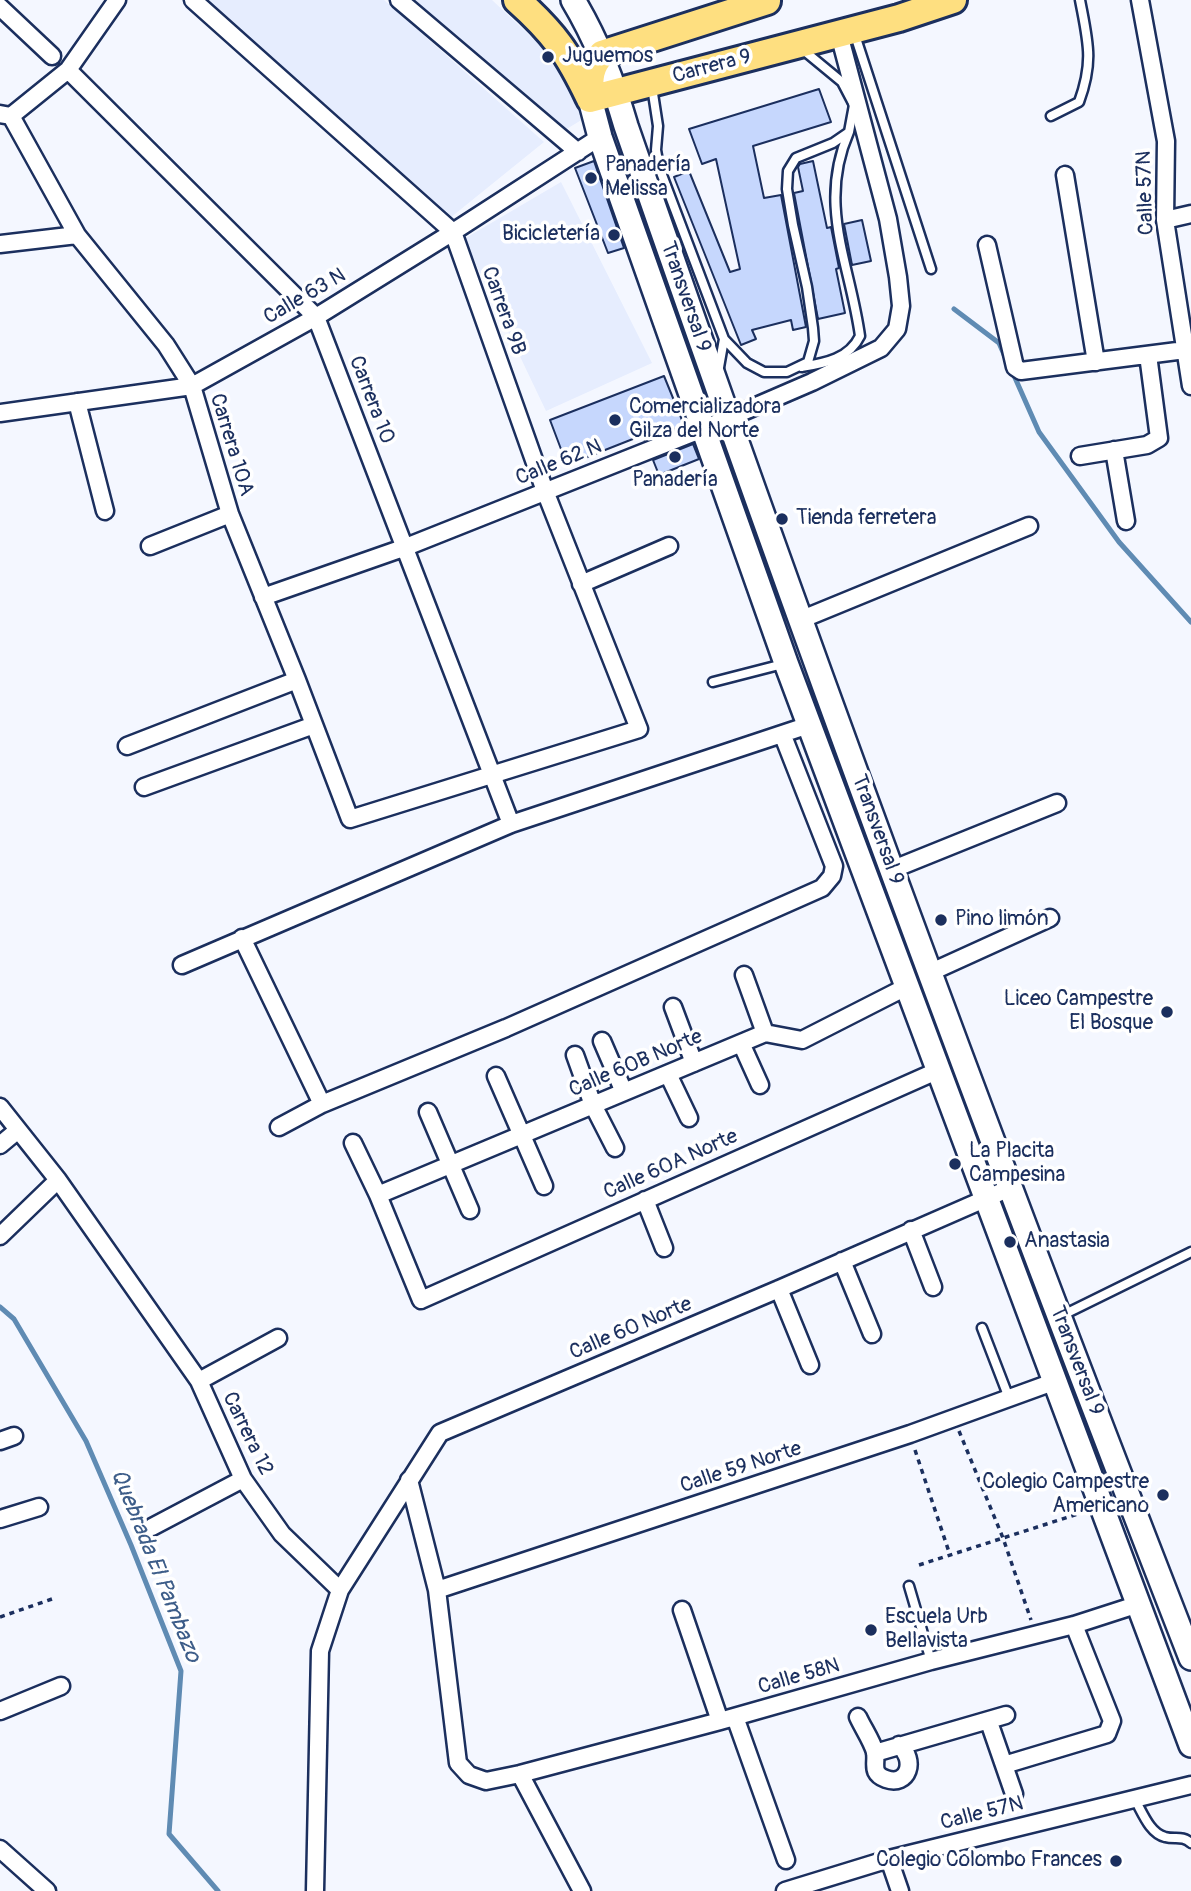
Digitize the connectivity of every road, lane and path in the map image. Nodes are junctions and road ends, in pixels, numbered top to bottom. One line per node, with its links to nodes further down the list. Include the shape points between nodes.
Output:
1 (117, 0): 16 (street)
2 (192, 0): 28 (street, Carrera 9B)
3 (399, 0): 24 (street)
4 (517, 0): 19 (main road, via 546,26 571,60)
5 (573, 0): 14 (main road, Transversal 9)
6 (740, 0): 10 (main road)
7 (953, 0): 12 (main road, Carrera 9)
8 (1080, 0): 21 (lane, via 1090,54 1087,79 1079,102)
9 (1140, 0): 27 (street, Calle 57N, via 1166,141)
10 (771, 1): 14 (main road)
11 (0, 8): 15 (street)
12 (846, 32): 13 (main road, Carrera 9); 32 (lane); 44 (street, Calle 62 N, via 888,219 901,306 897,329 881,348)
13 (797, 45): 17 (main road, Carrera 9); 22 (lane, via 842,82 854,105)
14 (602, 54): 18 (main road, Transversal 9); 19 (main road, via 590,72)
15 (52, 57)
16 (68, 70): 20 (street); 33 (street, Carrera 10)
17 (652, 83): 18 (main road, Carrera 9); 34 (lane, via 659,167)
18 (616, 92): 19 (main road, Carrera 9); 41 (main road, Transversal 9)
19 (590, 99): 23 (main road, Transversal 9)
20 (6, 115): 29 (street, Carrera 10A)
21 (1051, 116)
22 (849, 132): 38 (lane, via 796,158 788,171 787,189 813,328 812,351 808,362); 38 (lane, via 836,171 834,211 859,336 849,351 831,361)
23 (600, 137): 24 (street, Calle 63 N); 45 (main road, Transversal 9)
24 (578, 152): 28 (street, Calle 63 N)
25 (1065, 175): 37 (street)
26 (1191, 214): 27 (street)
27 (1165, 220): 35 (street, Calle 57N)
28 (453, 232): 33 (street, Calle 63 N); 48 (street, Carrera 9B)
29 (78, 235): 30 (street); 39 (street, Carrera 10A, via 166,345)
30 (0, 244)
31 (987, 245): 37 (street, via 1015,367 1021,371)
32 (931, 269)
33 (316, 317): 39 (street, Calle 63 N); 55 (street, Carrera 10)
34 (724, 339): 38 (lane, via 747,363 764,372); 41 (lane)
35 (1185, 350): 36 (street); 40 (street, Calle 57N)
36 (1148, 355): 37 (street); 46 (street, via 1159,438 1147,445)
37 (1096, 362)
38 (799, 368)
39 (192, 386): 42 (street, Calle 63 N); 50 (street, Carrera 10A)
40 (1191, 386)
41 (717, 389): 44 (main road, Transversal 9)
42 (77, 402): 43 (street, Calle 63 N); 49 (street)
43 (0, 413)
44 (728, 419): 45 (street, Calle 62 N); 58 (main road, Transversal 9)
45 (703, 429): 48 (street, Calle 62 N); 59 (main road, Transversal 9)
46 (1114, 450): 47 (street); 51 (street)
47 (1080, 456)
48 (545, 491): 55 (street, Calle 62 N); 56 (street, Carrera 9B)
49 (105, 511)
50 (230, 514): 53 (street); 57 (street, Carrera 10A)
51 (1126, 522)
52 (1029, 526): 58 (street)
53 (150, 546)
54 (669, 546): 56 (street)
55 (406, 547): 57 (street, Calle 62 N); 66 (street, Carrera 10)
56 (581, 584): 66 (street, Carrera 9B, via 639,729)
57 (263, 597): 60 (street, Carrera 10A)
58 (800, 620): 70 (main road, Transversal 9)
59 (786, 663): 61 (lane); 63 (main road, Transversal 9)
60 (297, 680): 62 (street, Carrera 10A); 65 (street)
61 (713, 682)
62 (314, 725): 66 (street, Carrera 10A, via 350,819); 67 (street)
63 (809, 725): 64 (street); 76 (main road, Transversal 9)
64 (783, 736): 69 (street); 88 (street, via 834,866 822,888)
65 (127, 746)
66 (492, 774): 69 (street, Carrera 10)
67 (144, 786)
68 (1057, 803): 70 (street)
69 (511, 824): 72 (street)
70 (891, 870): 74 (main road, Transversal 9)
71 (1050, 918): 74 (street)
72 (242, 938): 73 (street); 88 (street)
73 (182, 965)
74 (929, 973): 102 (main road, Transversal 9)
75 (744, 975): 78 (street)
76 (908, 986): 78 (street, via 802,1040); 83 (main road, Transversal 9)
77 (673, 1007): 82 (street)
78 (765, 1033): 80 (street, Calle 60B Norte)
79 (602, 1041): 87 (street)
80 (741, 1043): 82 (street, Calle 60B Norte); 86 (street)
81 (575, 1055): 89 (street)
82 (694, 1063): 84 (street, Calle 60B Norte)
83 (939, 1070): 104 (main road, Transversal 9); 105 (street, Calle 60A Norte)
84 (668, 1074): 87 (street, Calle 60B Norte); 92 (street)
85 (496, 1076): 95 (street)
86 (760, 1085)
87 (624, 1092): 89 (street, Calle 60B Norte)
88 (322, 1104): 93 (street)
89 (593, 1105): 95 (street, Calle 60B Norte); 98 (street)
90 (0, 1107): 94 (street, Carrera 12)
91 (428, 1112): 99 (street)
92 (689, 1118)
93 (279, 1127)
94 (18, 1130): 97 (street); 100 (street, Carrera 12)
95 (522, 1135): 99 (street, Calle 60B Norte); 101 (street)
96 (353, 1143): 103 (street)
97 (0, 1145)
98 (615, 1148)
99 (451, 1165): 103 (street, Calle 60B Norte); 106 (street)
100 (58, 1180): 108 (street); 119 (street, Carrera 12)
101 (544, 1186)
102 (1010, 1188): 104 (street, Calle 60 Norte); 114 (main road, Transversal 9)
103 (378, 1195): 105 (street, Calle 60A Norte, via 421,1300)
104 (987, 1197): 107 (street, Calle 60 Norte); 120 (main road, Transversal 9)
105 (645, 1200): 109 (street)
106 (470, 1210)
107 (912, 1230): 111 (street, Calle 60 Norte); 112 (street)
108 (0, 1236)
109 (664, 1248)
110 (1191, 1252): 114 (lane)
111 (842, 1261): 113 (street, Calle 60 Norte); 116 (street)
112 (933, 1287)
113 (779, 1289): 118 (street); 125 (street, Calle 60 Norte, via 440,1433)
114 (1058, 1317): 142 (main road, Transversal 9)
115 (982, 1328): 121 (lane)
116 (872, 1334)
117 (278, 1338): 119 (street)
118 (810, 1365)
119 (199, 1381): 124 (street, Carrera 12)
120 (1056, 1381): 121 (street, Calle 59 Norte); 126 (main road, Transversal 9)
121 (1009, 1398): 122 (street, Calle 59 Norte)
122 (954, 1418): 123 (street, Calle 59 Norte); 130 (path)
123 (910, 1434): 131 (path); 135 (street, Calle 59 Norte)
124 (243, 1479): 129 (street); 134 (street, Carrera 12, via 282,1534)
125 (409, 1480): 134 (street, Calle 60 Norte); 135 (street)
126 (1103, 1506): 130 (path); 137 (main road, Transversal 9)
127 (39, 1507): 128 (street)
128 (0, 1519)
129 (152, 1527)
130 (1003, 1538): 131 (path); 141 (path)
131 (950, 1555): 132 (path)
132 (919, 1565)
133 (909, 1586): 143 (lane)
134 (340, 1590): 163 (street, via 320,1651)
135 (437, 1590): 154 (street, Calle 58N, via 458,1763 469,1775 486,1780)
136 (52, 1599): 139 (path)
137 (1139, 1604): 140 (street, Calle 58N); 151 (main road, Transversal 9)
138 (682, 1610): 148 (street)
139 (0, 1617)
140 (1074, 1625): 141 (street, Calle 58N); 153 (street, via 1112,1721 1110,1730)
141 (1037, 1635): 143 (street, Calle 58N)
142 (1191, 1658)
143 (931, 1661): 148 (street, Calle 58N)
144 (61, 1686): 145 (street)
145 (0, 1711)
146 (1006, 1715): 149 (street)
147 (858, 1717): 152 (street)
148 (727, 1719): 154 (street, Calle 58N); 161 (street)
149 (989, 1721): 150 (street); 153 (street)
150 (900, 1745): 152 (street); 152 (street, via 910,1760 908,1770 893,1780 876,1772)
151 (1191, 1745)
152 (875, 1753)
153 (1004, 1765): 156 (street)
154 (520, 1774): 164 (street)
155 (1191, 1785): 157 (street, Calle 57N)
156 (1014, 1794)
157 (1134, 1798): 158 (lane, via 1153,1831); 160 (street, Calle 57N)
158 (1191, 1843)
159 (0, 1849): 162 (street)
160 (889, 1859): 165 (street, Calle 57N); 166 (street)
161 (786, 1860)
162 (47, 1891)
163 (316, 1891)
164 (582, 1891)
165 (785, 1891)
166 (900, 1891)

